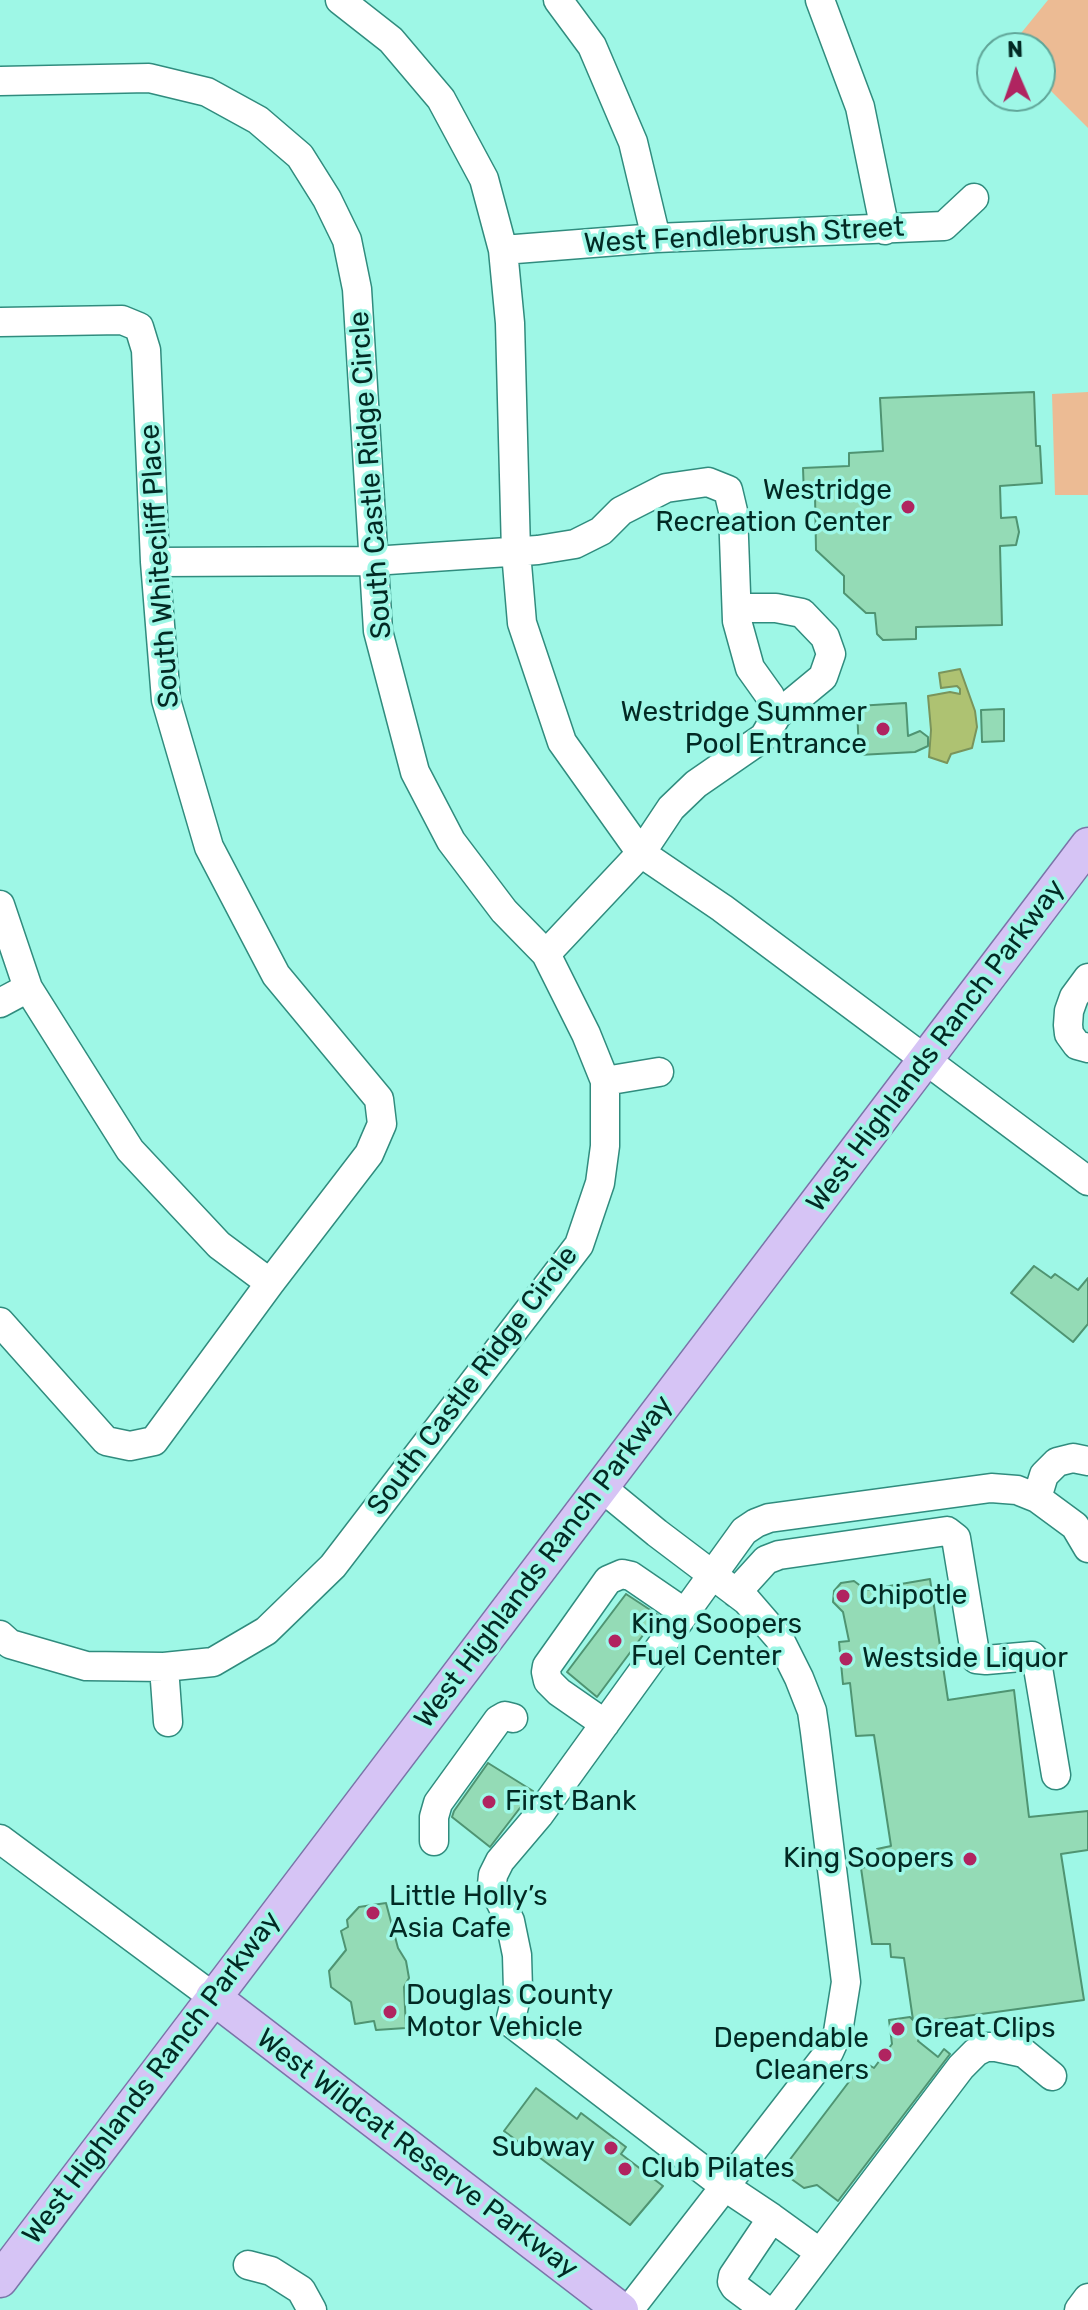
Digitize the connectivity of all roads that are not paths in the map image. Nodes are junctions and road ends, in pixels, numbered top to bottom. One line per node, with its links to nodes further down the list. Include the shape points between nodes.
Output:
1 (340, 0): 8 (street, via 391,40 441,99 484,179)
2 (558, 0): 7 (street, via 592,46 633,142)
3 (820, 0): 6 (street, via 860,107)
4 (0, 81): 11 (street, South Castle Ridge Circle, via 149,78 207,92 258,120 300,156 347,240 357,289)
5 (974, 198): 6 (street, West Fendlebrush Street, via 944,226)
6 (885, 230): 7 (street, West Fendlebrush Street)
7 (656, 238): 8 (street, West Fendlebrush Street)
8 (503, 250): 10 (street)
9 (0, 322): 12 (street, South Whitecliff Place, via 122,320 139,327 146,350)
10 (516, 552): 11 (street); 13 (street, via 575,544 666,488 708,482 728,490 733,511); 16 (street, via 522,623 562,742)
11 (373, 561): 12 (street); 18 (street, South Castle Ridge Circle, via 378,631 415,772 451,841 504,911)
12 (155, 562): 27 (street, South Whitecliff Place, via 166,700 209,847 276,975 379,1099 382,1124 369,1154)
13 (737, 608): 14 (street, via 750,668); 14 (street, via 802,613 825,637 831,654 823,677)
14 (777, 715): 16 (street, via 764,737 671,808)
15 (1088, 845): 23 (main road, West Highlands Ranch Parkway)
16 (641, 853): 18 (street); 23 (street)
17 (0, 905): 20 (street)
18 (546, 954): 25 (street, South Castle Ridge Circle)
19 (1088, 978): 22 (street, via 1074,997 1068,1025 1077,1045)
20 (28, 988): 21 (street); 27 (street, via 130,1150 219,1245)
21 (0, 1003)
22 (1088, 1048)
23 (926, 1059): 26 (street); 30 (main road, West Highlands Ranch Parkway)
24 (659, 1072): 25 (street)
25 (605, 1081): 37 (street, South Castle Ridge Circle, via 600,1183 579,1245 333,1566 266,1631 213,1662)
26 (1088, 1181)
27 (270, 1283): 28 (street, South Whitecliff Place, via 154,1441 130,1446 106,1441)
28 (0, 1322)
29 (1088, 1461): 31 (street, via 1057,1462 1044,1475)
30 (601, 1487): 33 (street); 44 (main road, West Highlands Ranch Parkway)
31 (1037, 1498): 32 (street); 33 (street, via 991,1488 769,1518 744,1531)
32 (1085, 1532)
33 (712, 1575): 34 (street); 35 (street)
34 (736, 1593): 41 (street, via 766,1560 779,1555 947,1531 956,1538 976,1659 1032,1656 1037,1662); 46 (street, via 779,1638 812,1711 846,1982 838,2032 829,2052)
35 (685, 1613): 40 (street); 40 (street, via 631,1576 608,1580 546,1672 559,1692)
36 (3, 1648): 37 (street, South Castle Ridge Circle, via 86,1666)
37 (164, 1667): 39 (street)
38 (513, 1718): 43 (street, via 498,1720 438,1803)
39 (168, 1722)
40 (605, 1724): 46 (street, via 493,1875 517,1955 518,1990 510,2022)
41 (1056, 1775)
42 (0, 1839): 44 (street)
43 (434, 1841)
44 (213, 1997): 50 (main road, West Highlands Ranch Parkway); 53 (main road, West Wildcat Reserve Parkway)
45 (1052, 2076): 48 (street, via 1024,2053 996,2047 976,2052)
46 (724, 2186): 47 (street); 54 (street)
47 (772, 2218): 48 (street); 55 (street, via 732,2282 763,2308)
48 (819, 2252): 55 (street)
49 (248, 2265): 52 (street, via 271,2271 301,2290)
50 (0, 2280)
51 (1088, 2298): 56 (street)
52 (312, 2310)
53 (621, 2310)
54 (629, 2310)
55 (774, 2310)
56 (1079, 2310)

